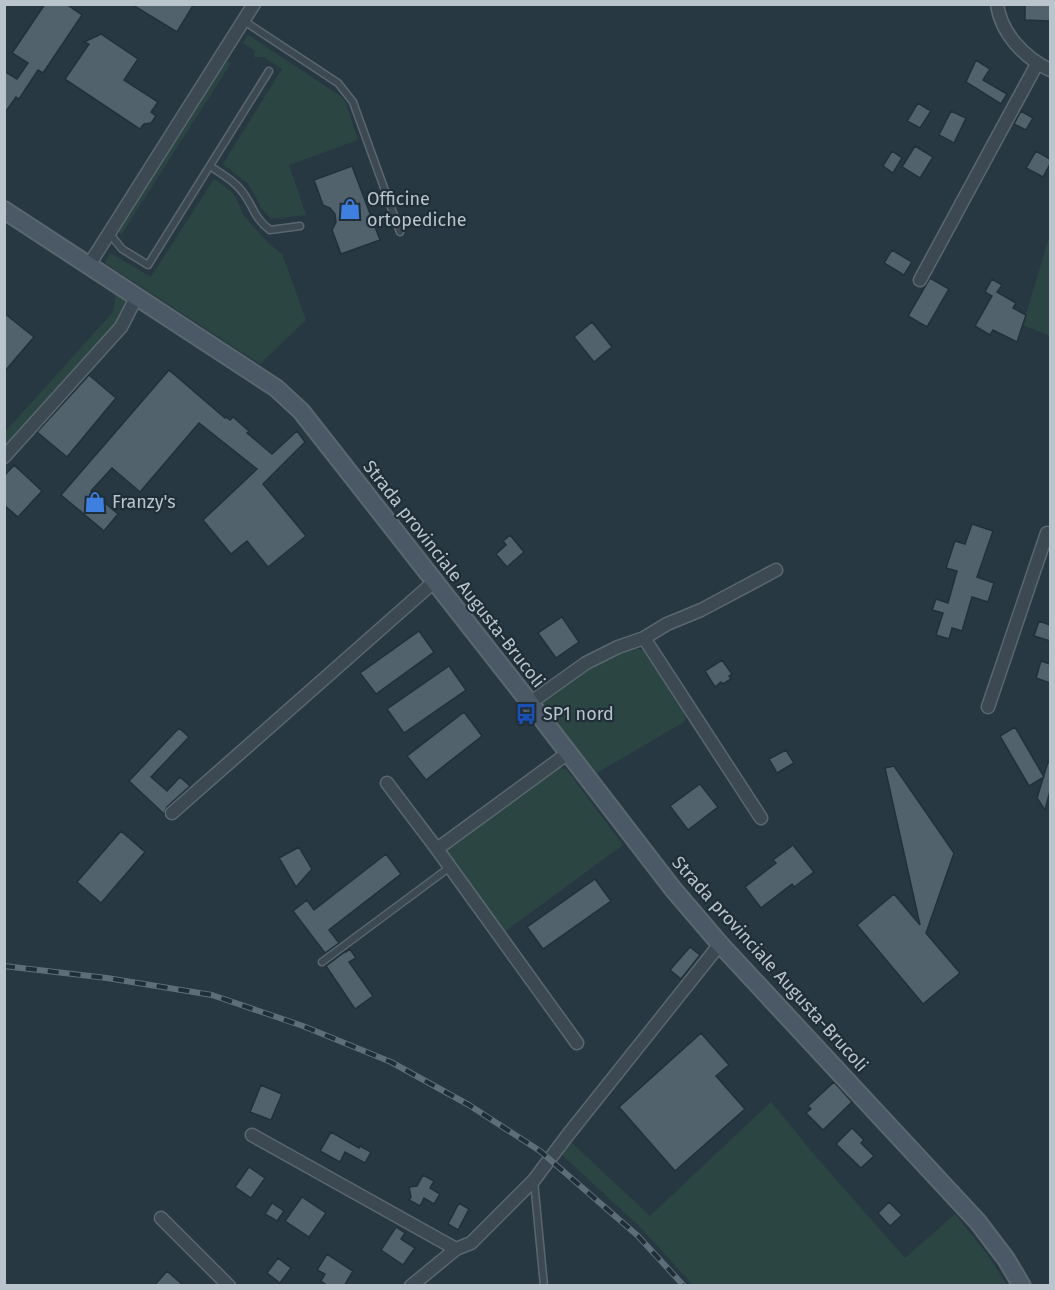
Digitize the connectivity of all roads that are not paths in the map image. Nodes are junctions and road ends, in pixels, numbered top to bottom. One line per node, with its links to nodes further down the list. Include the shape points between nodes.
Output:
1 (254, 4): 3 (street)
2 (997, 4): 4 (street, via 1005,29)
3 (244, 21): 10 (lane, via 338,82 348,93); 11 (street)
4 (1037, 64): 5 (street); 13 (street)
5 (1050, 70)
6 (269, 71): 7 (lane)
7 (210, 166): 9 (lane, via 236,184 270,230); 11 (lane, via 148,265 122,249)
8 (4, 210): 12 (main road, Strada provinciale Augusta-Brucoli)
9 (300, 226)
10 (400, 232)
11 (109, 233): 12 (street)
12 (89, 265): 14 (main road, Strada provinciale Augusta-Brucoli)
13 (920, 280)
14 (137, 296): 15 (street, via 121,327); 18 (main road, Strada provinciale Augusta-Brucoli, via 276,388 301,411)
15 (4, 457)
16 (1049, 530): 21 (street)
17 (776, 570): 19 (street)
18 (435, 581): 20 (main road, Strada provinciale Augusta-Brucoli); 24 (street)
19 (644, 638): 20 (street, via 586,663); 25 (street)
20 (530, 703): 22 (main road, Strada provinciale Augusta-Brucoli)
21 (988, 707)
22 (568, 753): 26 (street); 28 (main road, Strada provinciale Augusta-Brucoli, via 673,890)
23 (387, 783): 26 (street)
24 (172, 813)
25 (761, 818)
26 (436, 849): 27 (street)
27 (450, 867): 29 (lane); 30 (street)
28 (720, 944): 32 (street); 38 (main road, Strada provinciale Augusta-Brucoli, via 978,1222)
29 (322, 962)
30 (577, 1043)
31 (252, 1135): 34 (street)
32 (534, 1180): 34 (street, via 477,1238); 37 (lane)
33 (161, 1218): 35 (street)
34 (456, 1249): 36 (street)
35 (229, 1286)
36 (411, 1286)
37 (544, 1286)
38 (1022, 1286)

